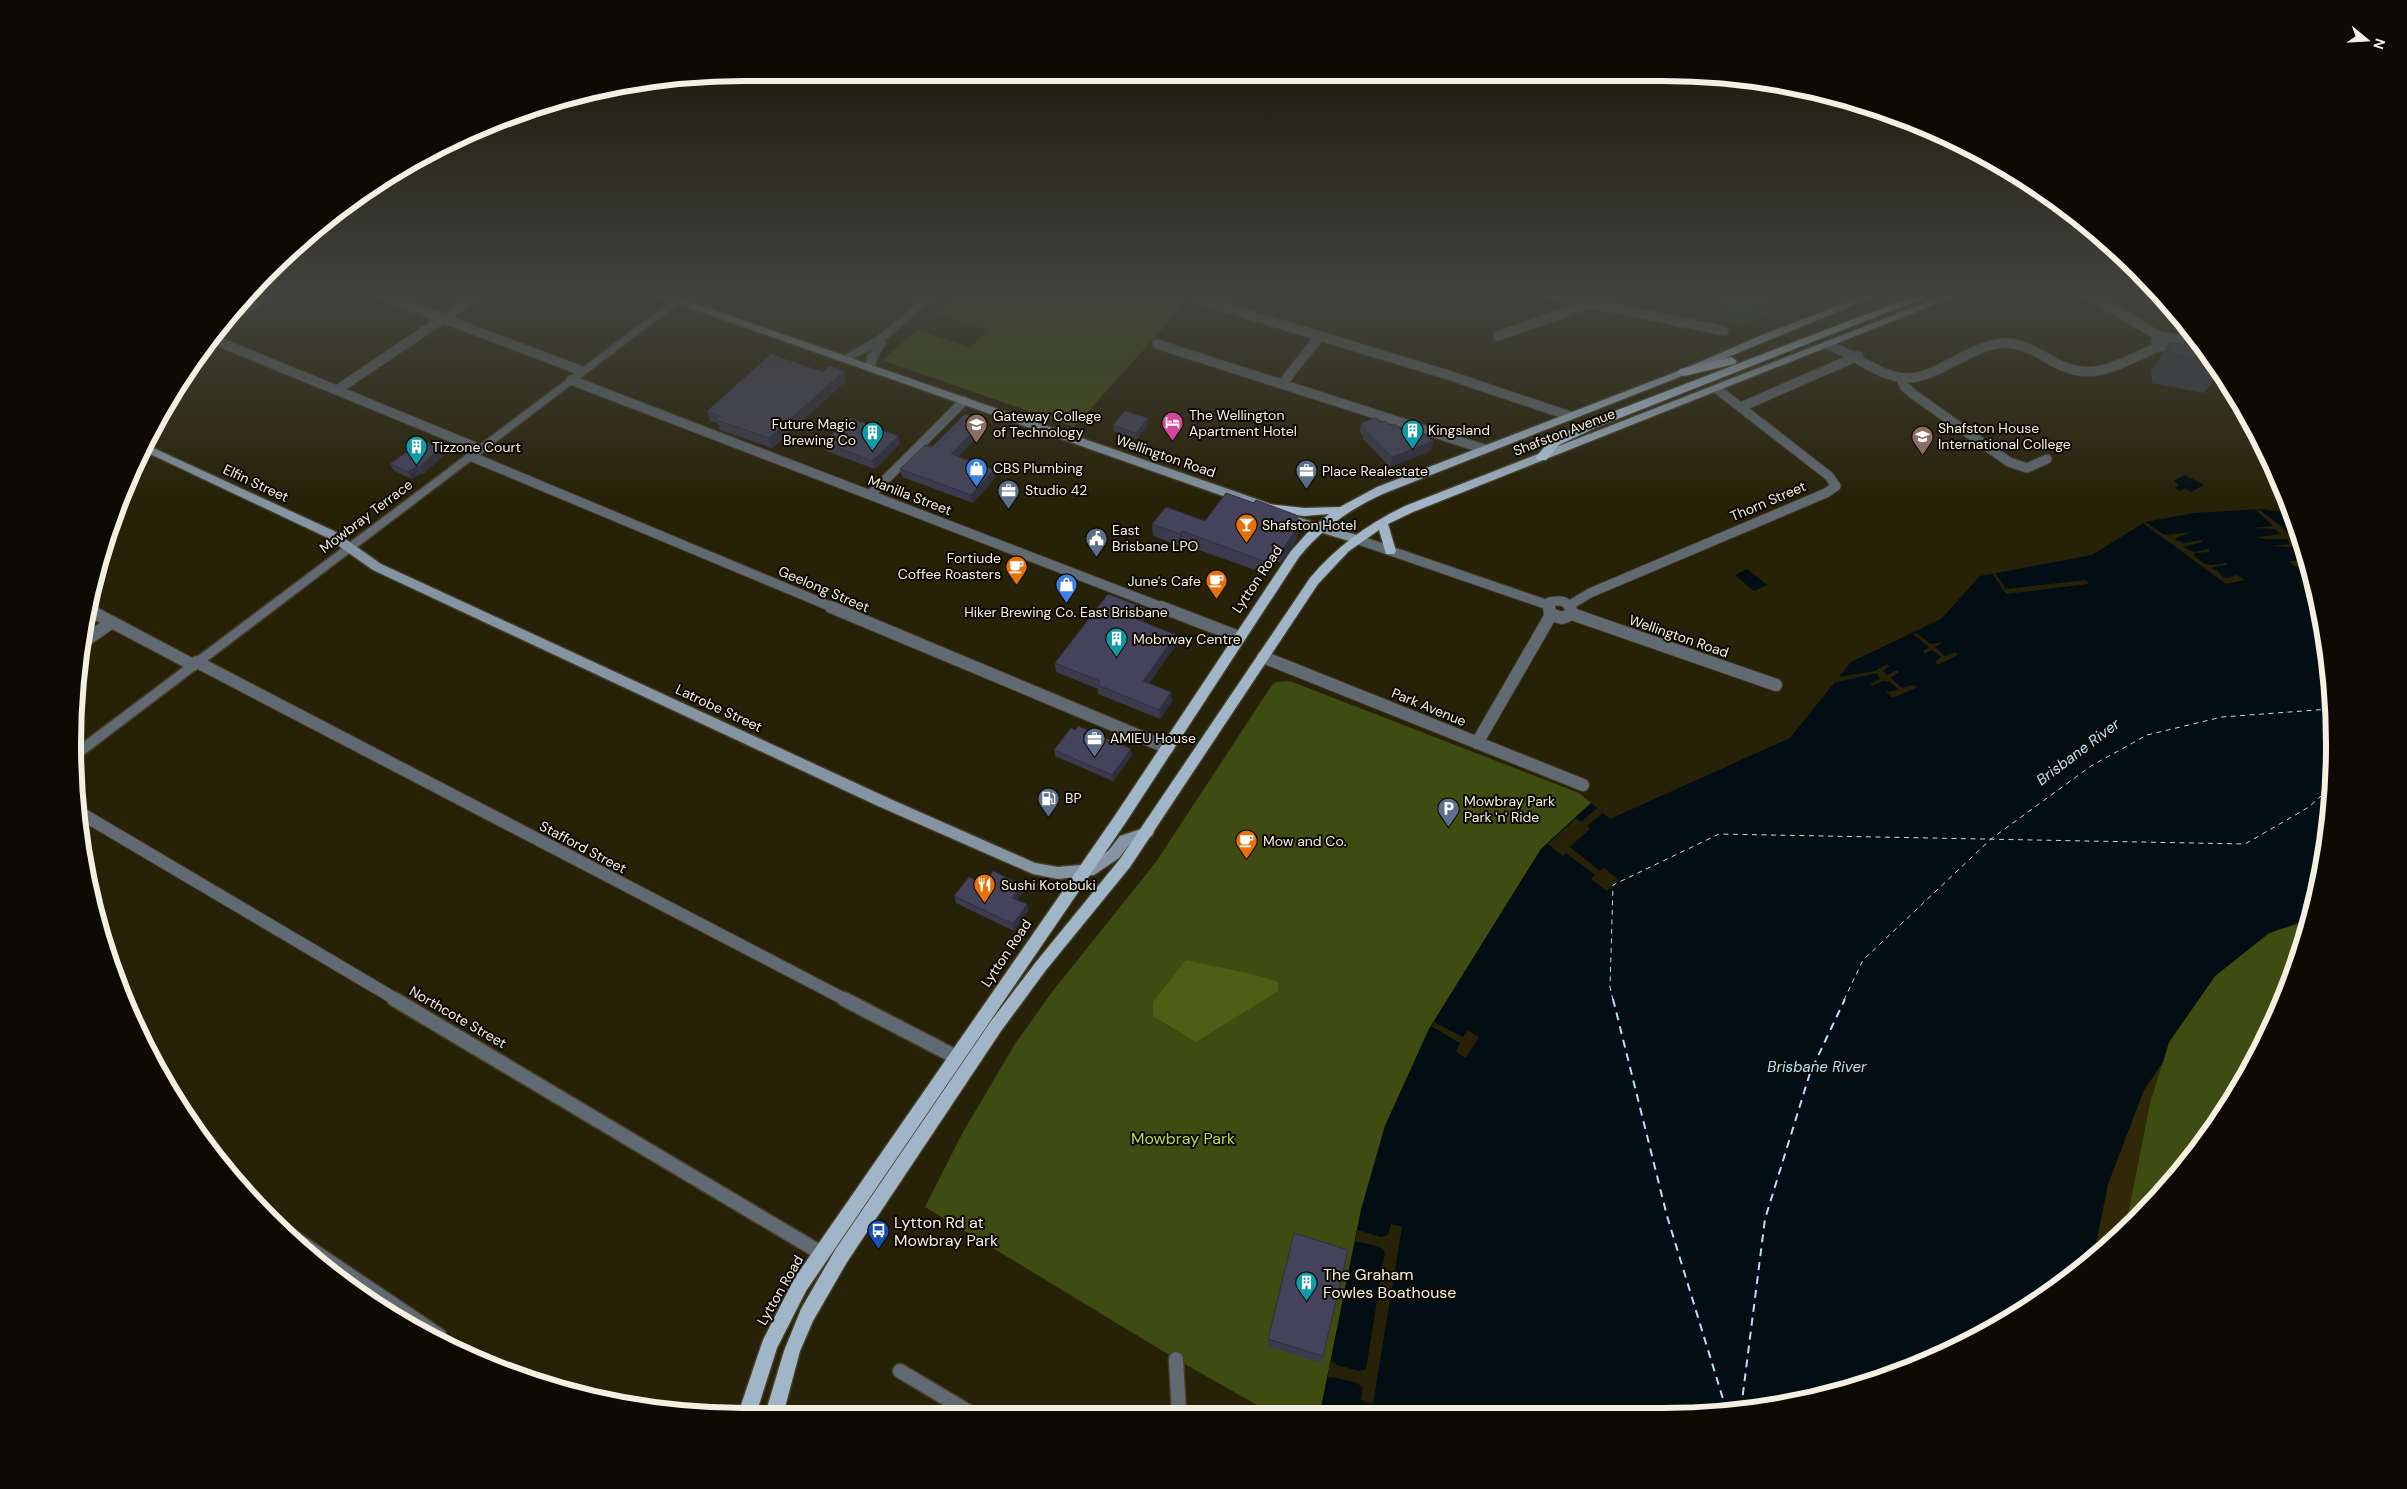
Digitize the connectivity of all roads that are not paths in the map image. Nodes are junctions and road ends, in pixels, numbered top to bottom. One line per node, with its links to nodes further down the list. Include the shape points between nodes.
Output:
1 (274, 364): 26 (street)
2 (374, 364): 26 (street)
3 (565, 364): 20 (street)
4 (591, 364): 20 (street, Mowbray Terrace)
5 (861, 364): 19 (main road, Wellington Road)
6 (872, 364): 19 (street)
7 (1221, 364): 24 (street)
8 (1297, 364): 24 (street)
9 (1409, 364): 29 (street)
10 (1701, 364): 21 (main road, Shafston Avenue)
11 (1717, 364): 21 (highway)
12 (1746, 364): 34 (highway, via 1593,424 1555,442)
13 (1779, 364): 25 (main road, Shafston Avenue)
14 (1838, 364): 28 (street)
15 (1871, 364): 22 (street)
16 (1948, 364): 22 (street, via 1917,377)
17 (2061, 364): 18 (street, via 2085,373)
18 (2112, 364)
19 (871, 368): 27 (main road, Wellington Road)
20 (582, 371): 23 (street, Mowbray Terrace)
21 (1684, 372): 29 (main road, Shafston Avenue)
22 (1902, 379): 35 (street, via 1913,394 2010,462 2027,468)
23 (571, 380): 30 (street, Mowbray Terrace); 36 (street, Manilla Street)
24 (1282, 384): 31 (street)
25 (1717, 389): 28 (street, Thorn Street); 34 (main road, Shafston Avenue)
26 (337, 390): 30 (street)
27 (964, 402): 36 (street); 37 (main road, Wellington Road)
28 (1741, 406): 45 (street, Thorn Street, via 1834,481 1836,486 1590,594)
29 (1570, 416): 31 (main road, Shafston Avenue)
30 (480, 449): 33 (street, Mowbray Terrace)
31 (1484, 449): 38 (main road, Shafston Avenue, via 1381,490)
32 (150, 451): 42 (main road, Elfin Street, via 330,534)
33 (470, 456): 42 (street, Mowbray Terrace); 54 (street, Geelong Street)
34 (1542, 457): 39 (main road, Shafston Avenue)
35 (2047, 460)
36 (871, 494): 49 (street, Manilla Street)
37 (1264, 506): 38 (main road, via 1304,512); 40 (main road, Wellington Road, via 1282,517)
38 (1341, 510): 40 (main road, Shafston Avenue)
39 (1382, 522): 41 (main road, Shafston Avenue); 43 (main road)
40 (1318, 528): 41 (main road, Wellington Road); 49 (main road, Lytton Road, via 1294,554)
41 (1356, 539): 43 (street, Wellington Road); 50 (main road, via 1323,569)
42 (350, 547): 51 (street, Mowbray Terrace); 59 (main road, Latrobe Street, via 377,567 883,802 1033,868 1058,873)
43 (1390, 551): 44 (street, Wellington Road)
44 (1550, 610): 45 (street, via 1562,618); 45 (street, via 1553,601 1559,600); 53 (street)
45 (1571, 610): 52 (street, Wellington Road)
46 (94, 613): 47 (street, Stafford Street)
47 (112, 622): 48 (street); 51 (street, Stafford Street)
48 (90, 637)
49 (1239, 637): 54 (main road, Lytton Road)
50 (1263, 657): 53 (street, Park Avenue); 58 (main road)
51 (195, 664): 55 (street, Mowbray Terrace); 60 (street, Stafford Street)
52 (1776, 685)
53 (1477, 743): 56 (street, Park Avenue)
54 (1168, 748): 59 (main road, Lytton Road)
55 (81, 750)
56 (1583, 785)
57 (86, 817): 61 (street, Northcote Street)
58 (1147, 832): 59 (main road, via 1125,840 1109,860); 67 (main road, via 1001,1020 837,1263 807,1315 792,1351)
59 (1084, 872): 60 (main road, Lytton Road)
60 (956, 1057): 61 (main road, Lytton Road)
61 (821, 1253): 66 (main road, Lytton Road, via 779,1324)
62 (333, 1264): 63 (street)
63 (410, 1317)
64 (1176, 1359): 69 (street)
65 (900, 1370): 68 (street)
66 (749, 1408)
67 (776, 1408)
68 (962, 1408)
69 (1179, 1408)

